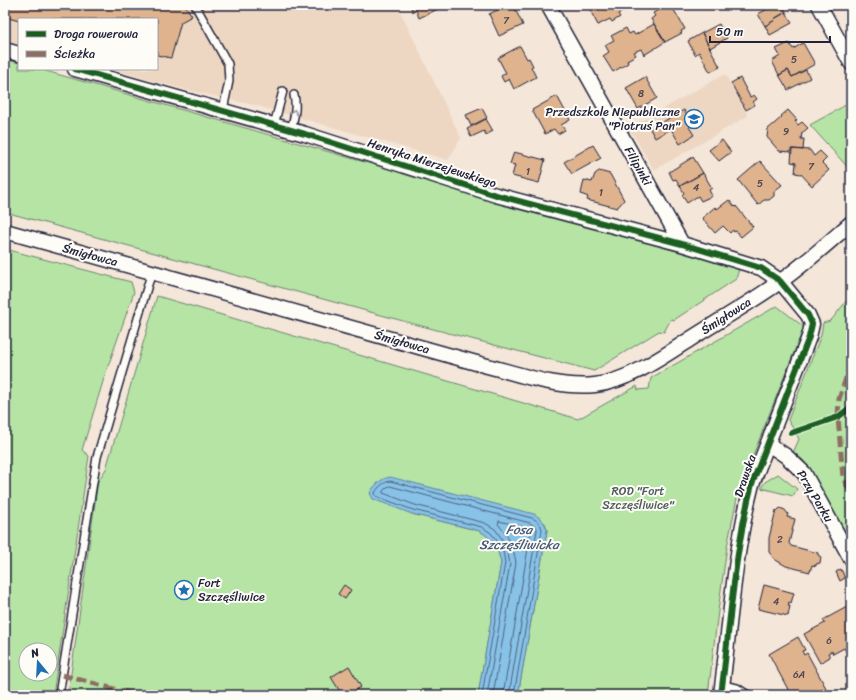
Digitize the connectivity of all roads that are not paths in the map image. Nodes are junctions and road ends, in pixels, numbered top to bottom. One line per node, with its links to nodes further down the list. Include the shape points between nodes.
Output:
1 (195, 5): 10 (lane, via 228,64 229,81)
2 (548, 5): 15 (street, Filipinki)
3 (819, 5): 6 (street)
4 (5, 50): 5 (street)
5 (18, 54)
6 (851, 63)
7 (79, 70): 10 (street, Henryka Mierzejewskiego)
8 (283, 91): 11 (lane)
9 (294, 95): 12 (lane, one-way to 9)
10 (223, 110): 11 (street, Henryka Mierzejewskiego)
11 (274, 125): 12 (street, Henryka Mierzejewskiego)
12 (294, 131): 15 (street, Henryka Mierzejewskiego, via 496,195)
13 (849, 227): 17 (street)
14 (5, 231): 16 (street, Śmigłowca)
15 (682, 244): 17 (street, Henryka Mierzejewskiego, via 761,268)
16 (152, 272): 17 (street, Śmigłowca, via 480,364 556,383 581,386 607,383 636,371); 21 (lane, via 97,457)
17 (780, 281): 18 (street, Drawska, via 808,315 812,324)
18 (768, 444): 19 (street, Przy Parku, via 804,473); 20 (street, Drawska, via 752,484 745,515)
19 (851, 559)
20 (722, 690): 22 (lane, via 737,688)
21 (59, 695)
22 (748, 695)

